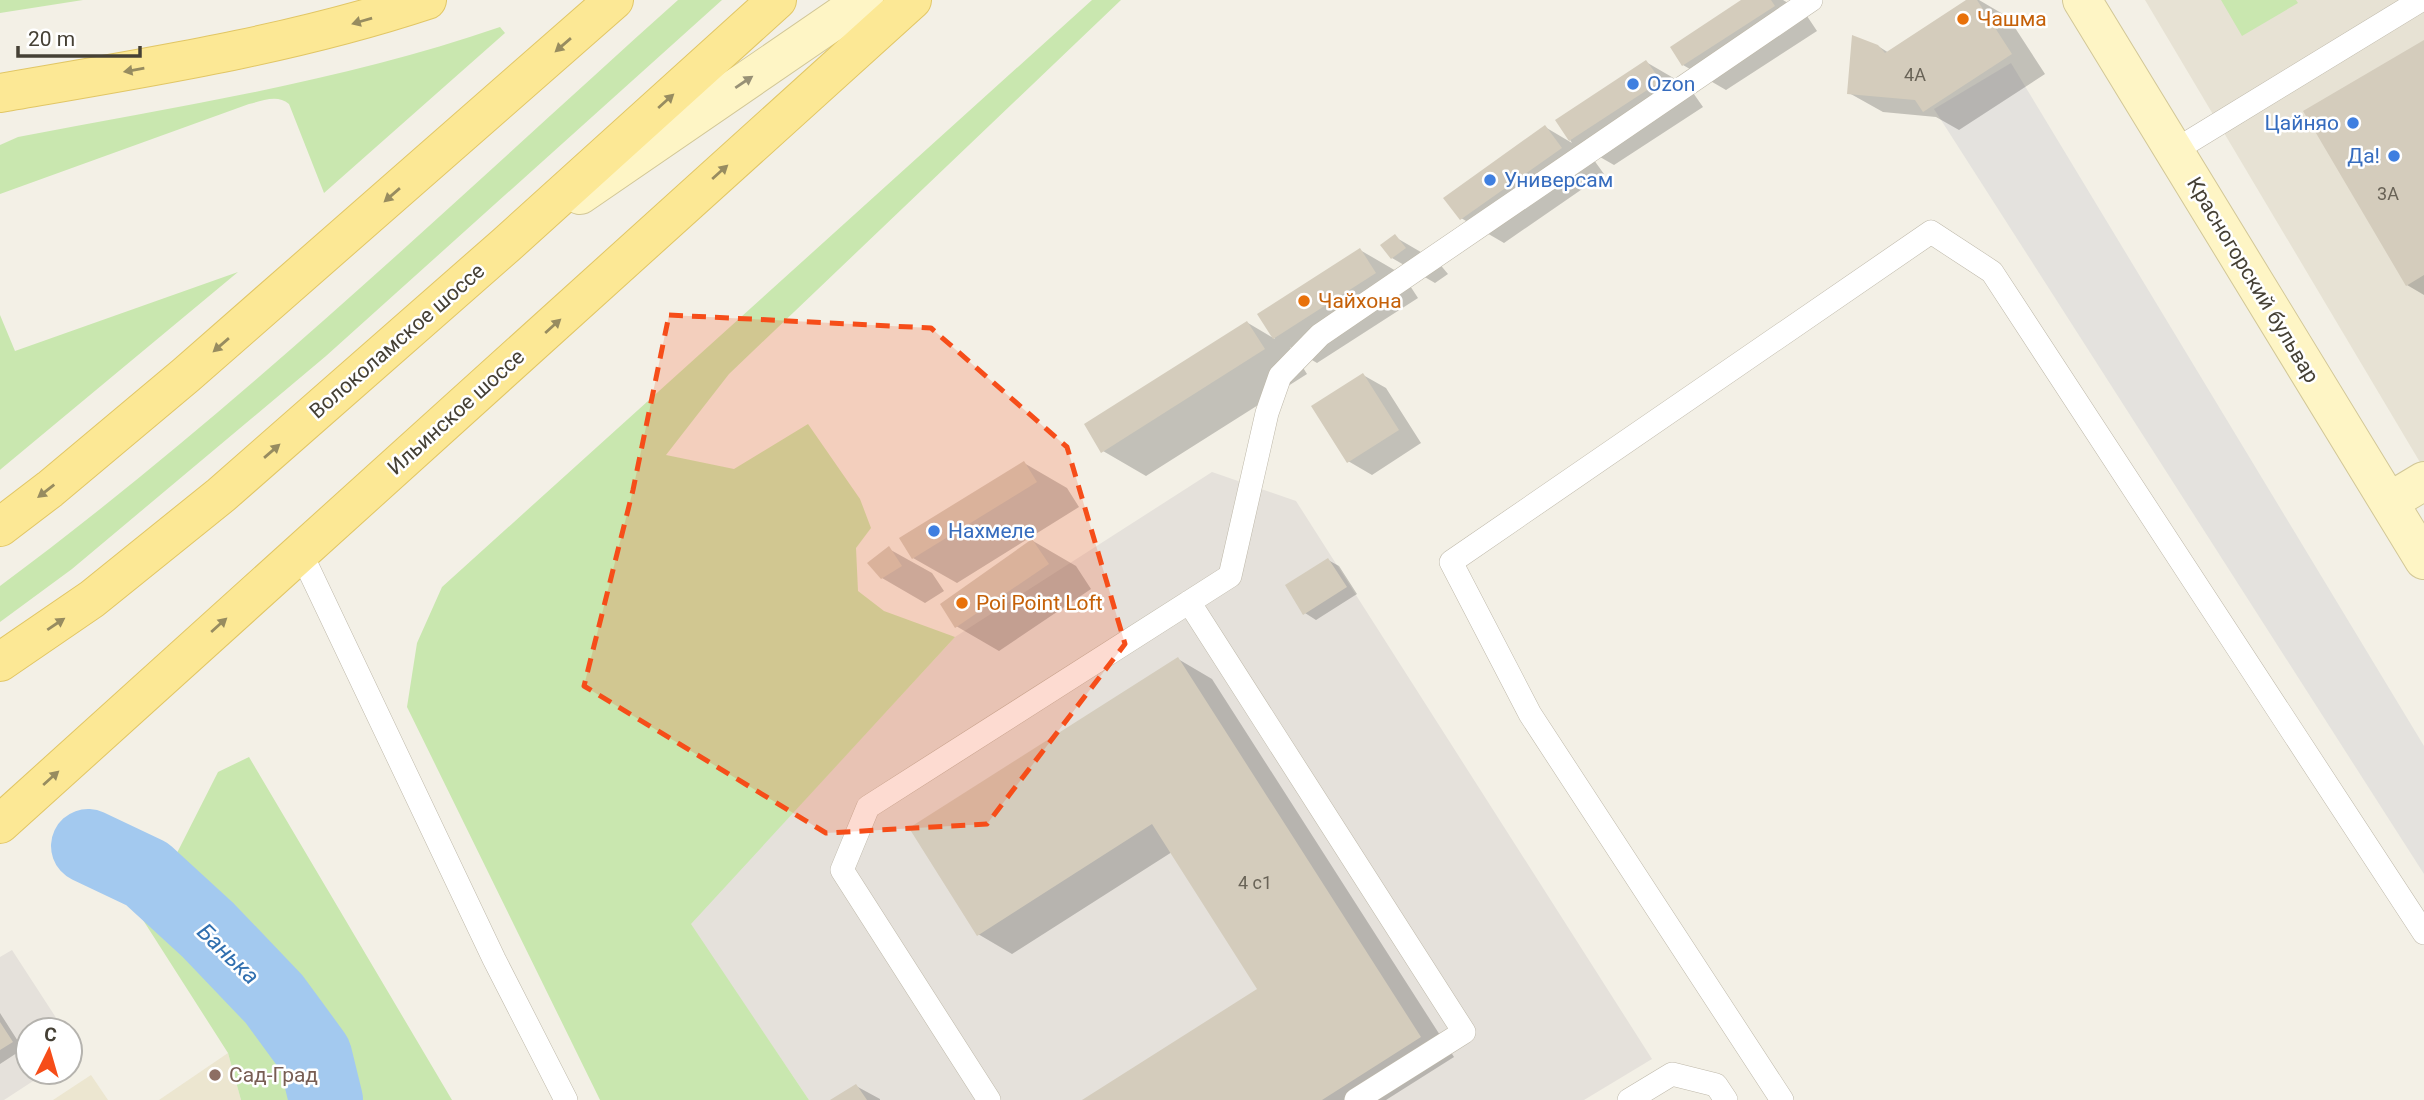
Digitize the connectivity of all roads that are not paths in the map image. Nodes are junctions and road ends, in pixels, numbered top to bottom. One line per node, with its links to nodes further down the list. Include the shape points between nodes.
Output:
1 (427, 0): 9 (main road, one-way to 9, via 361,22 225,53)
2 (614, 0): 14 (main road, one-way to 14, via 186,375)
3 (777, 0): 11 (main road, Волоколамское шоссе, one-way to 3)
4 (864, 0): 11 (main road, one-way to 4)
5 (912, 0): 15 (main road, Ильинское шоссе, one-way to 5)
6 (1811, 0): 17 (lane, via 1320,335 1280,376 1230,576)
7 (2082, 0): 10 (main road, Красногорский бульвар)
8 (2421, 0): 10 (lane)
9 (0, 93)
10 (2174, 151): 13 (main road, Красногорский бульвар)
11 (506, 245): 18 (main road, Волоколамское шоссе, one-way to 11, via 92,599 221,495)
12 (2424, 481): 13 (main road)
13 (2389, 502): 16 (main road, Красногорский бульвар)
14 (0, 527)
15 (300, 551): 19 (main road, Ильинское шоссе, one-way to 15); 21 (lane)
16 (2424, 560)
17 (1189, 602): 22 (lane, via 867,807 842,870); 23 (lane, via 1464,1032)
18 (0, 662)
19 (0, 824)
20 (2424, 933): 26 (lane, via 1992,272 1931,232 1451,562 1530,714)
21 (566, 1100)
22 (989, 1100)
23 (1356, 1100)
24 (1629, 1100): 25 (lane, via 1672,1074 1716,1085)
25 (1726, 1100)
26 (1782, 1100)

